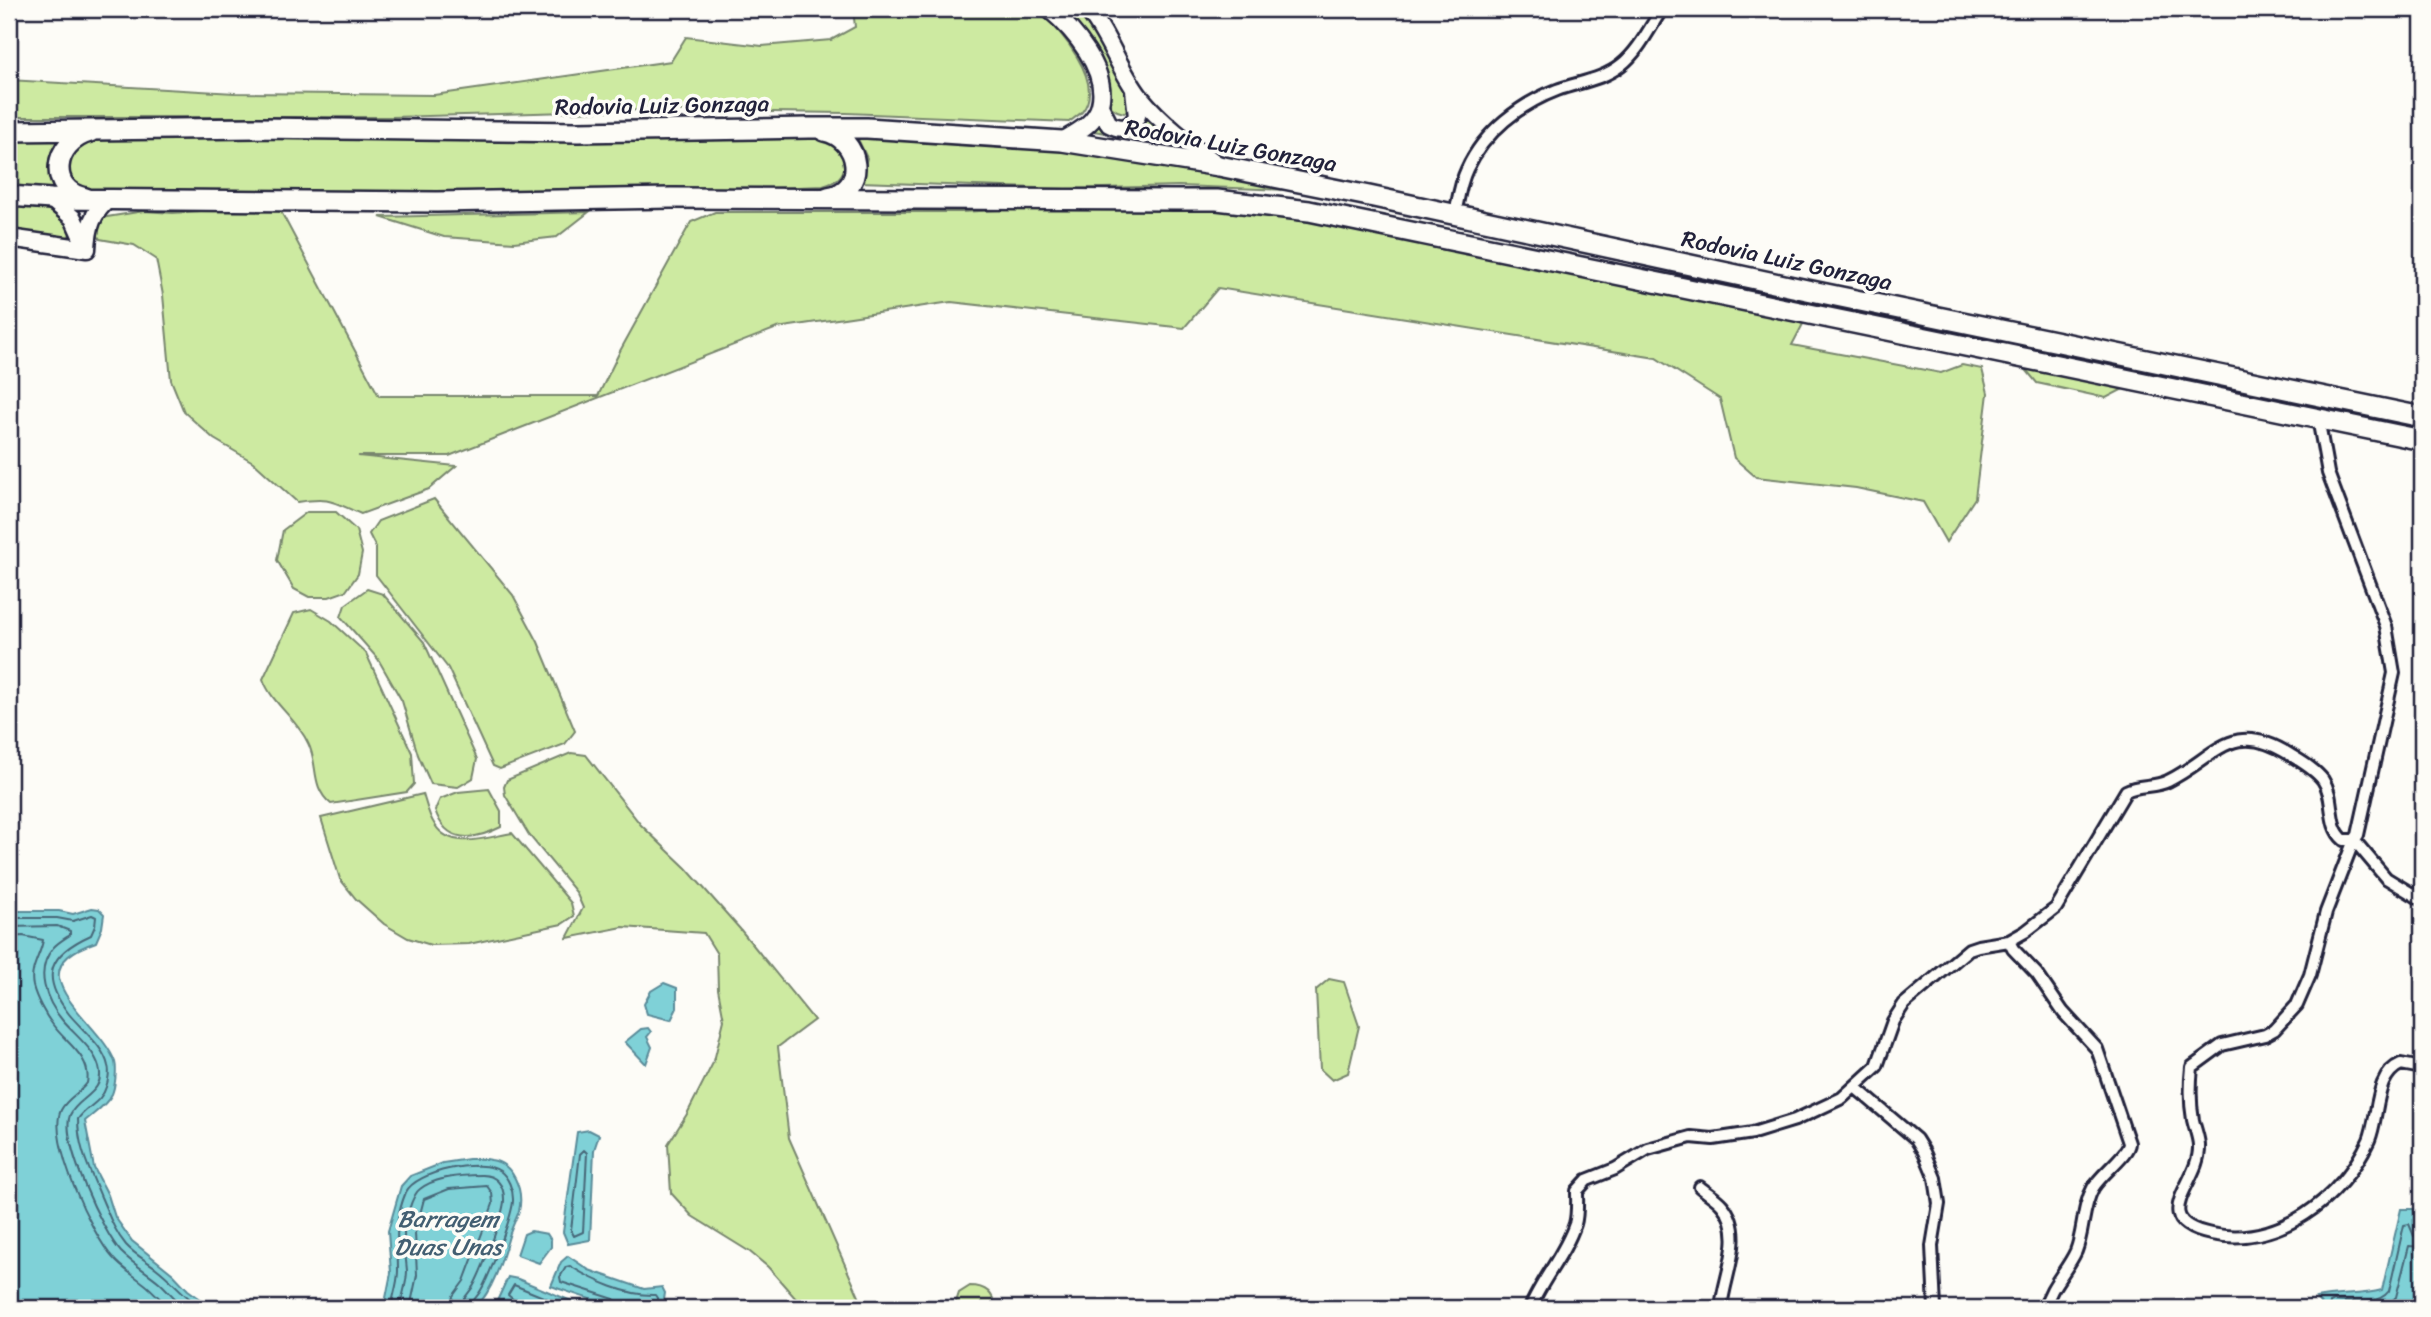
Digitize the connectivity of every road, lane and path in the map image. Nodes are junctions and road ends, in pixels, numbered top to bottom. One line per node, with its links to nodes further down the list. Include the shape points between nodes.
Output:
1 (1049, 9): 5 (main road, via 1088,52 1100,83)
2 (1087, 9): 4 (main road)
3 (1662, 9): 15 (street, via 1621,65 1594,80 1536,98 1495,129 1466,171)
4 (1134, 87): 5 (main road, via 1137,116 1128,127 1109,124); 10 (main road, via 1164,121)
5 (1100, 106): 9 (main road, via 1081,130)
6 (809, 128): 7 (highway, Rodovia Luiz Gonzaga); 9 (highway, Rodovia Luiz Gonzaga); 14 (highway, via 840,137 853,153 855,164 842,193)
7 (97, 130): 8 (highway, Rodovia Luiz Gonzaga); 13 (highway, via 69,141 59,164 66,187 80,197)
8 (9, 131)
9 (1062, 141): 10 (highway, Rodovia Luiz Gonzaga)
10 (1219, 166): 15 (highway, Rodovia Luiz Gonzaga)
11 (9, 196): 12 (highway, Rodovia Luiz Gonzaga)
12 (51, 199): 13 (highway, Rodovia Luiz Gonzaga); 17 (main road, via 73,218)
13 (102, 199): 14 (highway, Rodovia Luiz Gonzaga); 17 (main road, via 90,223)
14 (807, 199): 19 (highway, Rodovia Luiz Gonzaga, via 1217,200 1309,211)
15 (1455, 215): 18 (highway, Rodovia Luiz Gonzaga)
16 (9, 238): 17 (main road)
17 (87, 249)
18 (2422, 416)
19 (2318, 418): 20 (highway, Rodovia Luiz Gonzaga); 21 (street, via 2328,473 2386,626 2393,673)
20 (2422, 440)
21 (2354, 840): 22 (street, via 2386,878); 23 (street, via 2344,840 2336,831 2328,790 2310,768 2269,743 2225,743 2168,781 2126,791 2056,908); 24 (street, via 2297,1005 2274,1030 2222,1045 2192,1067 2191,1103 2199,1148 2193,1174 2178,1201 2180,1215 2190,1228 2240,1237 2286,1225 2314,1210 2336,1189 2364,1149 2389,1072 2401,1064)
22 (2422, 900)
23 (2009, 941): 25 (street, via 1969,949 1910,998 1894,1021 1877,1066); 30 (street, via 2097,1049 2129,1143 2093,1188 2077,1248)
24 (2422, 1068)
25 (1856, 1088): 27 (street, via 1828,1107 1795,1120 1731,1137 1680,1139 1648,1149 1587,1180 1577,1191 1572,1233); 29 (street, via 1916,1139 1935,1178)
26 (1700, 1187): 28 (street, via 1722,1205 1732,1222 1734,1240)
27 (1530, 1308)
28 (1721, 1308)
29 (1935, 1308)
30 (2045, 1308)

